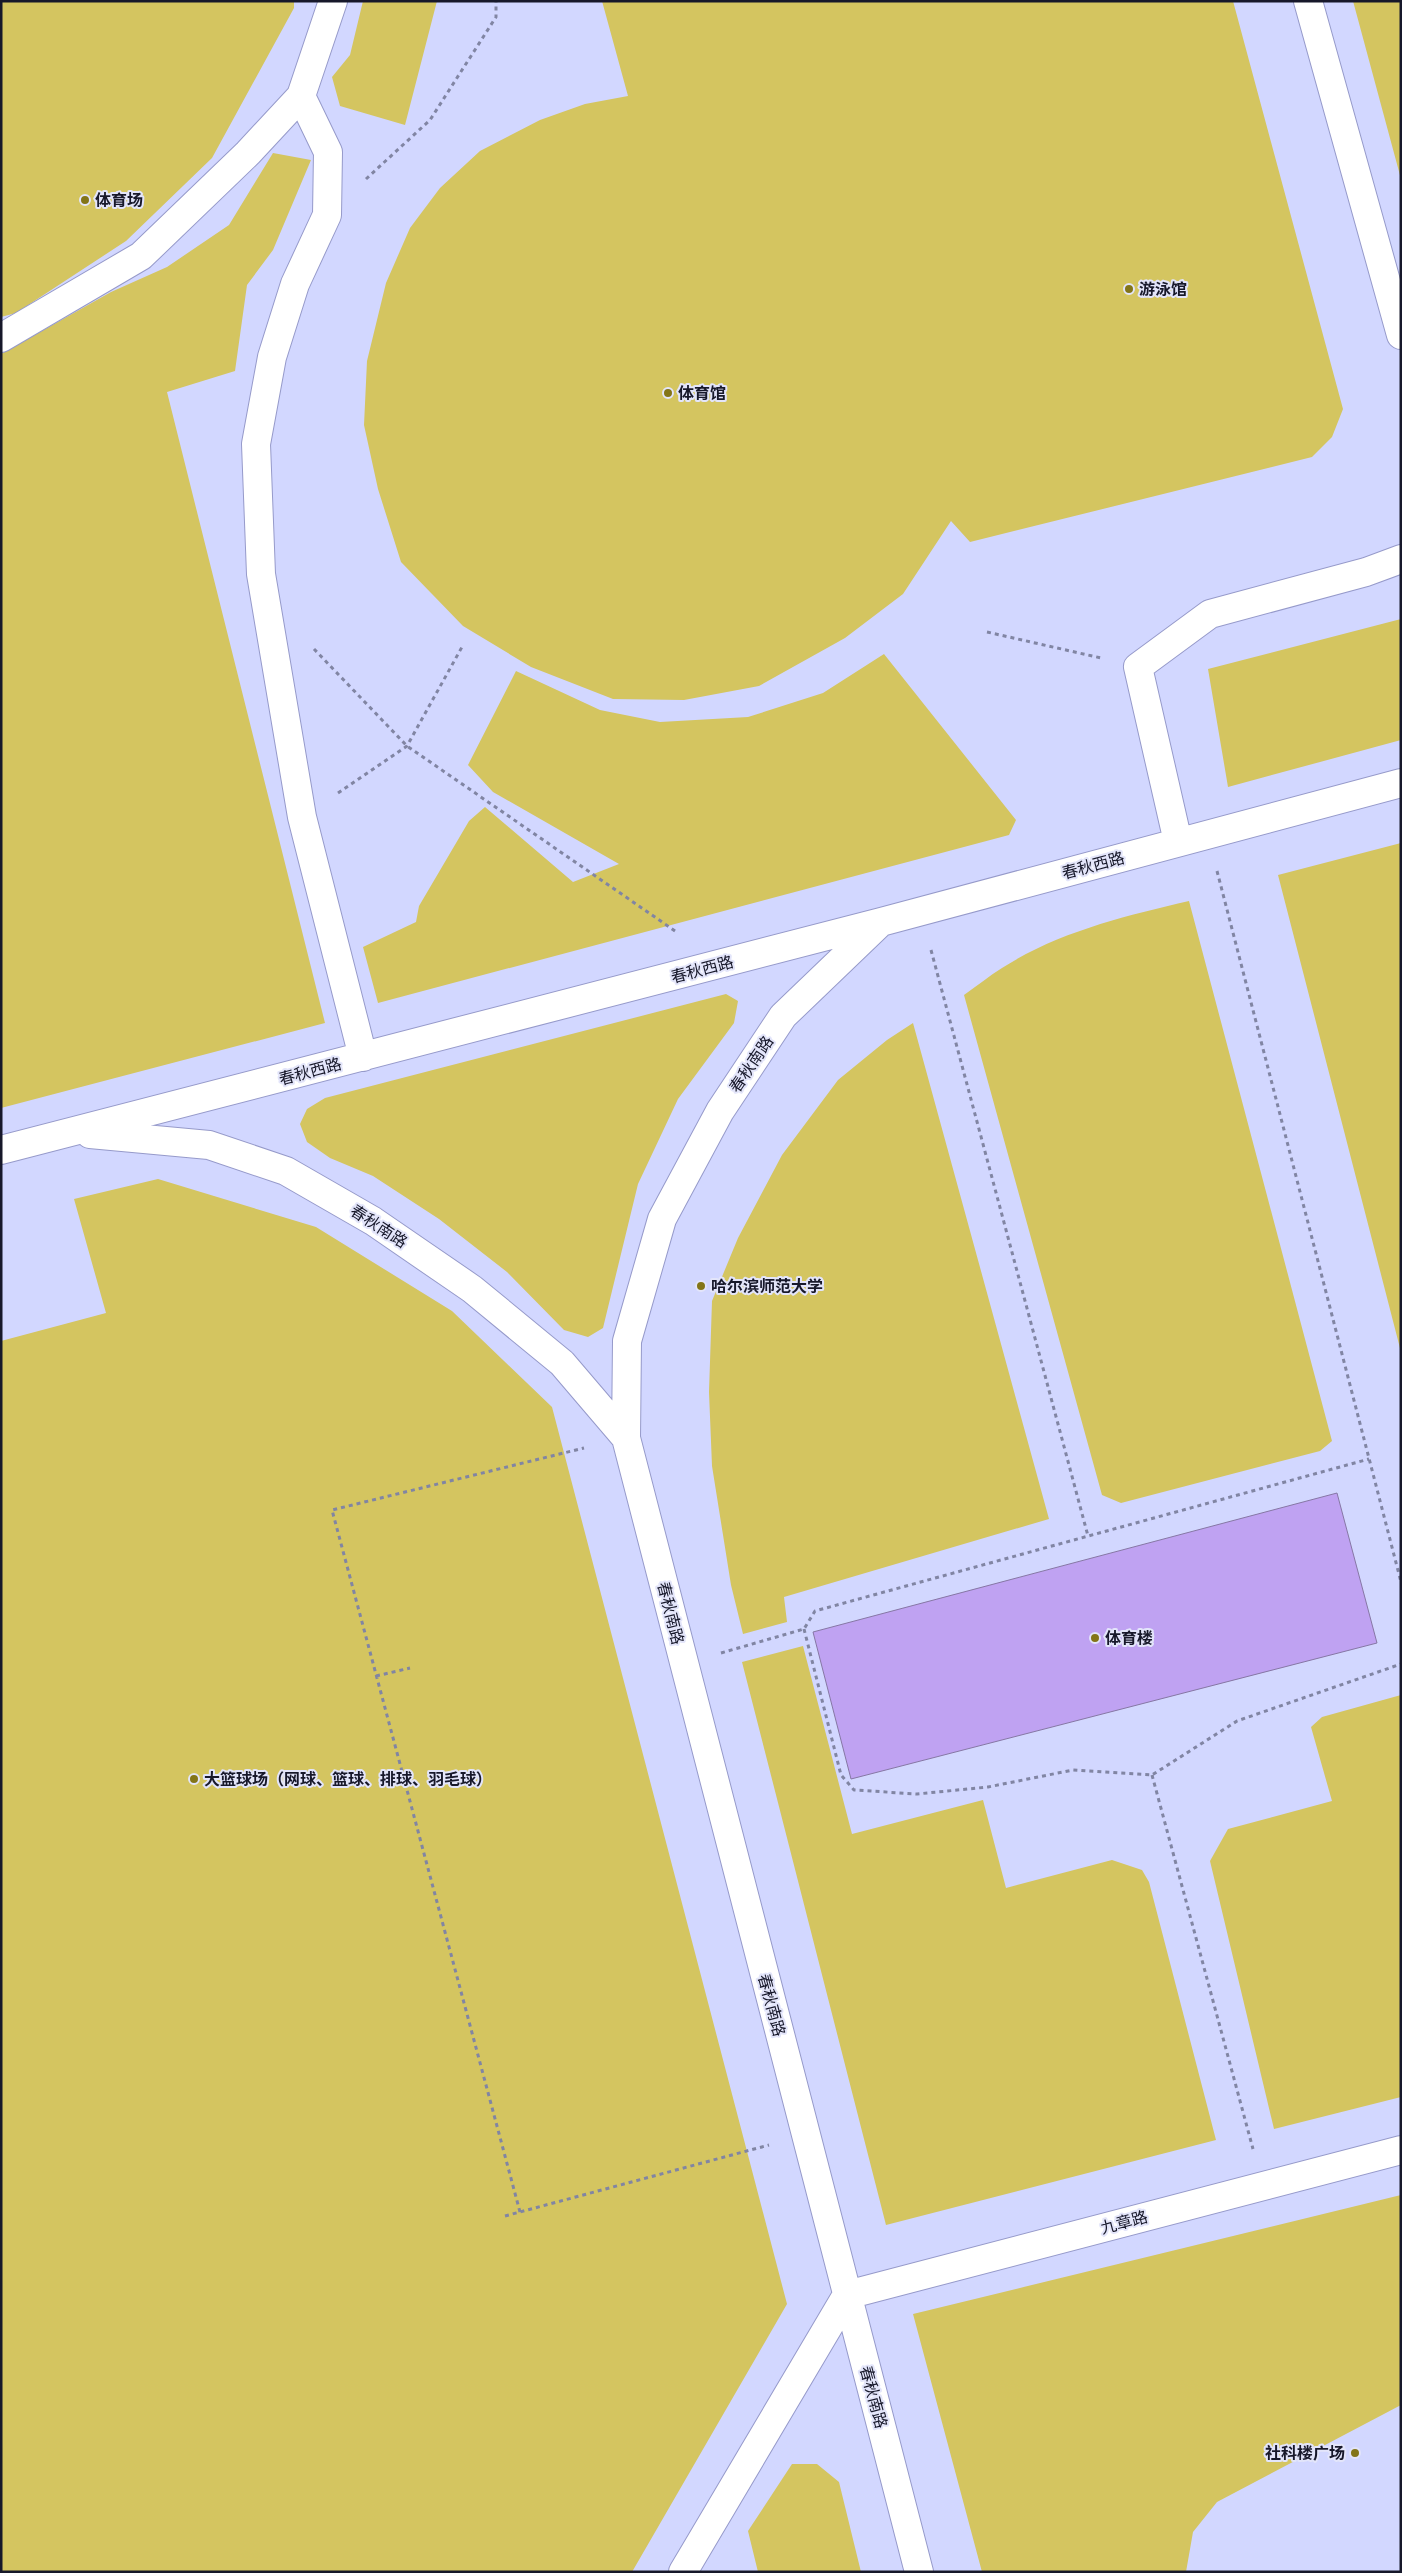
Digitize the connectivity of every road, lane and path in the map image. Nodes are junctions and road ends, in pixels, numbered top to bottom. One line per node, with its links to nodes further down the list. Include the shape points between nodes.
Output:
1 (333, 1): 4 (lane)
2 (496, 1): 5 (path, via 496,17 430,120)
3 (1308, 1): 6 (lane)
4 (301, 96): 5 (lane, via 328,152); 7 (lane, via 248,153 141,256)
5 (327, 215): 15 (lane, via 295,284 272,357 256,444 261,574)
6 (1401, 335)
7 (1, 338)
8 (1401, 559): 12 (lane, via 1366,572 1210,614)
9 (987, 632): 12 (path)
10 (311, 646): 13 (path)
11 (462, 647): 13 (path)
12 (1138, 667): 17 (lane)
13 (407, 746): 15 (path); 20 (path)
14 (1401, 782): 16 (lane, 春秋西路)
15 (302, 817): 21 (lane)
16 (1208, 834): 17 (lane, 春秋西路); 25 (path)
17 (1178, 842): 18 (lane, 春秋西路)
18 (920, 911): 19 (lane, 春秋西路); 26 (path)
19 (881, 922): 20 (lane, 春秋西路); 24 (lane, 春秋南路, via 783,1016 720,1111 662,1219 627,1342)
20 (722, 963): 21 (lane, 春秋西路)
21 (363, 1057): 22 (lane, 春秋西路)
22 (71, 1133): 23 (lane, 春秋西路); 24 (lane, 春秋南路, via 209,1145 286,1171 373,1221 472,1289 562,1363)
23 (1, 1150)
24 (626, 1438): 29 (lane, 春秋南路); 32 (path, via 332,1510)
25 (1369, 1459): 26 (path); 27 (path)
26 (1088, 1536): 28 (path, via 815,1611)
27 (1401, 1582)
28 (804, 1629): 29 (path); 33 (path, via 841,1775 854,1790 917,1794 988,1787 1074,1770)
29 (684, 1664): 34 (lane, 春秋南路)
30 (1401, 1664): 33 (path, via 1238,1721)
31 (410, 1668): 32 (path)
32 (376, 1676): 37 (path)
33 (1152, 1775): 36 (path)
34 (806, 2134): 37 (path); 39 (lane, 春秋南路)
35 (1401, 2150): 36 (lane, 九章路)
36 (1263, 2186): 39 (lane, 九章路)
37 (520, 2212): 38 (path)
38 (505, 2216)
39 (847, 2295): 40 (lane); 41 (lane, 春秋南路)
40 (682, 2572)
41 (919, 2572)

